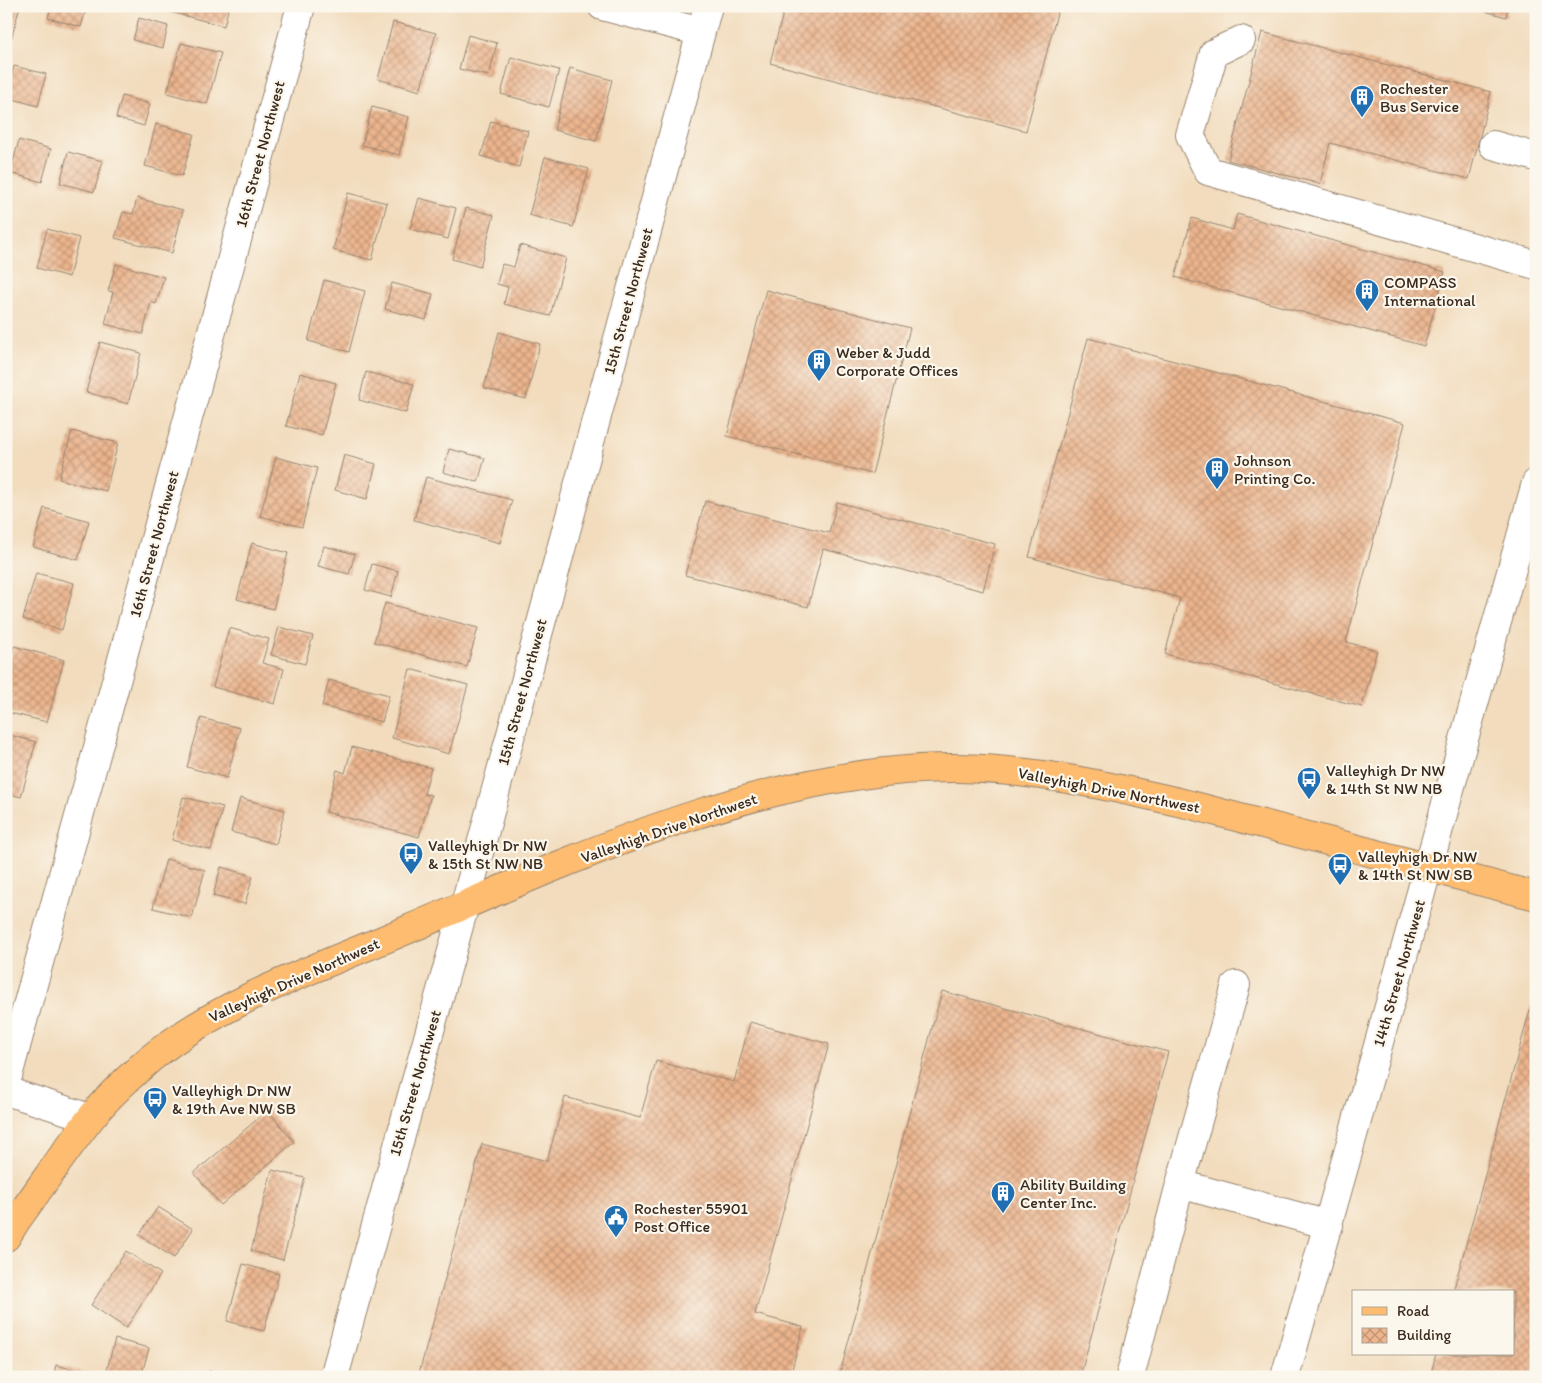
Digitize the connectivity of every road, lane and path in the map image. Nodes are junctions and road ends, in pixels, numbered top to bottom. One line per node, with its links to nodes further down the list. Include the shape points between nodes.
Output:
1 (301, 6): 13 (street, 16th Street Northwest)
2 (602, 6): 3 (street)
3 (704, 19): 11 (street, 15th Street Northwest)
4 (1241, 40): 7 (street, via 1214,53 1190,135 1208,171)
5 (1493, 145): 6 (street)
6 (1536, 157)
7 (1536, 265)
8 (1536, 483): 9 (street, 14th Street Northwest)
9 (1428, 869): 10 (main road, Valleyhigh Drive Northwest); 11 (main road, Valleyhigh Drive Northwest, via 1135,792 1044,775 956,768 879,773 827,781 746,800 605,847); 17 (street, 14th Street Northwest)
10 (1536, 896)
11 (465, 904): 15 (main road, Valleyhigh Drive Northwest, via 217,1013 152,1057); 19 (street, 15th Street Northwest)
12 (1236, 985): 16 (street)
13 (6, 1082)
14 (6, 1091): 15 (street)
15 (90, 1118): 18 (main road, Valleyhigh Drive Northwest)
16 (1180, 1184): 17 (street); 20 (street)
17 (1328, 1225): 21 (street, 14th Street Northwest)
18 (6, 1237)
19 (334, 1377)
20 (1130, 1377)
21 (1285, 1377)

